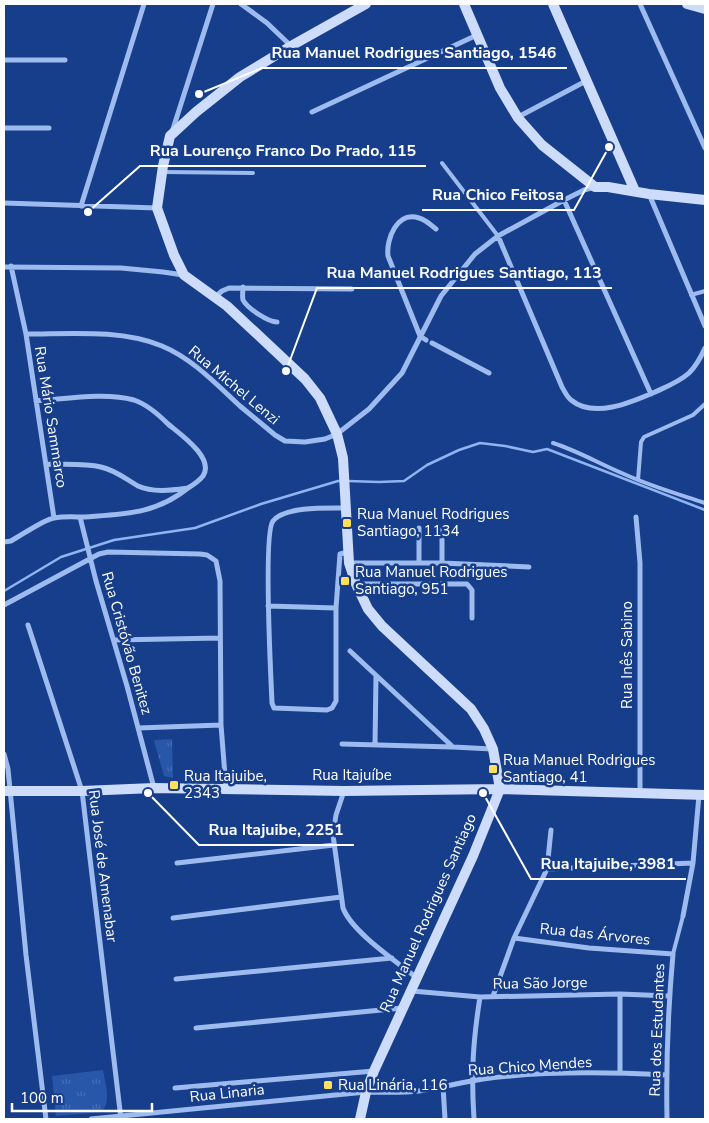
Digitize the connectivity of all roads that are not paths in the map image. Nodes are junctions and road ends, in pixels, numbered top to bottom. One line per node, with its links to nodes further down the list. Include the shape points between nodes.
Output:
1 (144, 4): 30 (street)
2 (213, 4): 19 (street)
3 (242, 4): 11 (street)
4 (366, 4): 11 (main road)
5 (464, 4): 10 (main road)
6 (553, 4): 14 (main road)
7 (640, 4): 20 (street)
8 (687, 4): 9 (main road)
9 (705, 9)
10 (478, 35): 15 (street); 16 (main road, via 500,88)
11 (291, 46): 19 (main road, via 240,77)
12 (4, 60): 13 (street)
13 (65, 60)
14 (586, 81): 16 (street); 25 (main road)
15 (312, 112)
16 (518, 118): 24 (main road, via 542,145)
17 (4, 128): 18 (street)
18 (49, 128)
19 (170, 136): 22 (main road)
20 (705, 148)
21 (442, 163): 33 (lane)
22 (162, 172): 23 (lane); 31 (main road)
23 (253, 173)
24 (595, 186): 25 (main road); 27 (street)
25 (635, 191): 26 (main road)
26 (648, 194): 28 (main road); 40 (street)
27 (564, 200): 33 (street); 48 (street)
28 (705, 200)
29 (4, 203): 30 (street)
30 (80, 206): 31 (street)
31 (157, 208): 36 (main road)
32 (436, 229): 45 (street, via 423,219 402,220 389,238 387,247)
33 (498, 236): 45 (street, via 475,254 441,296); 48 (street, via 546,353 569,398 588,408 603,408 620,407)
34 (11, 266): 35 (street); 36 (street, via 121,268); 44 (street, Rua Mário Sammarco)
35 (4, 267)
36 (184, 275): 41 (main road)
37 (243, 287): 38 (street); 41 (street, via 229,288); 42 (street, via 245,303 266,320)
38 (352, 290)
39 (705, 291): 40 (lane)
40 (692, 295): 43 (street)
41 (215, 297): 51 (main road, via 305,379 320,398)
42 (277, 322)
43 (705, 326)
44 (26, 334): 49 (street, Rua Mário Sammarco); 51 (street, Rua Michel Lenzi, via 110,335 160,345 189,362 275,436 285,441 305,442)
45 (420, 336): 47 (street); 51 (street, via 402,372 386,391)
46 (705, 348): 48 (street, via 689,373)
47 (489, 373)
48 (650, 394)
49 (36, 401): 53 (street, Rua Mário Sammarco); 55 (street, via 95,397 141,403 162,418 204,460 203,475)
50 (705, 404): 54 (lane, via 693,415 644,436)
51 (337, 434): 56 (main road, via 343,458)
52 (553, 443): 54 (lane)
53 (47, 464): 55 (street, via 100,466 150,489); 60 (street, Rua Mário Sammarco)
54 (638, 480): 57 (lane)
55 (188, 488): 58 (street, via 177,498 156,508)
56 (346, 503): 64 (main road); 72 (street, via 307,508 272,521 268,532)
57 (705, 503)
58 (80, 517): 60 (street); 65 (street)
59 (636, 517): 93 (street, Rua Inês Sabino, via 640,563)
60 (54, 518): 63 (street)
61 (419, 528): 66 (street)
62 (442, 529): 68 (street)
63 (4, 542)
64 (348, 552): 67 (main road); 73 (street, via 340,554)
65 (91, 558): 71 (street); 76 (street, Rua Cristóvão Benitez, via 108,552 200,554 212,558 218,566); 77 (street, Rua Cristóvão Benitez)
66 (419, 562): 67 (street); 68 (street)
67 (350, 563): 70 (main road)
68 (442, 563): 69 (street)
69 (529, 567)
70 (356, 584): 74 (street, via 467,584 472,590); 85 (main road, via 368,609 382,626 471,709)
71 (4, 605)
72 (268, 606): 73 (street); 73 (street, via 272,706 327,710 336,701)
73 (336, 608)
74 (472, 618)
75 (28, 625): 91 (street, Rua José de Amenabar)
76 (220, 638): 77 (street); 80 (street, Rua Cristóvão Benitez)
77 (114, 640): 81 (street, Rua Cristóvão Benitez)
78 (350, 651): 79 (street)
79 (376, 676): 83 (street); 84 (street)
80 (221, 725): 81 (street); 88 (street, Rua Cristóvão Benitez)
81 (138, 728): 87 (street, Rua Cristóvão Benitez)
82 (342, 744): 83 (street)
83 (375, 745): 84 (street)
84 (453, 747): 85 (street)
85 (493, 749): 89 (main road)
86 (4, 754): 90 (street, via 8,769)
87 (154, 788): 88 (main road, Rua Itajuíbe); 91 (main road, Rua Itajuíbe)
88 (226, 788): 92 (main road, Rua Itajuíbe)
89 (500, 789): 92 (main road, Rua Itajuíbe); 93 (main road, Rua Itajuíbe); 106 (main road, Rua Manuel Rodrigues Santiago)
90 (6, 791): 91 (main road, Rua Itajuíbe); 123 (street)
91 (82, 791): 122 (street, Rua José de Amenabar)
92 (344, 791): 96 (street, via 334,824)
93 (640, 793): 94 (main road, Rua Itajuíbe)
94 (702, 795): 98 (street, Rua dos Estudantes)
95 (551, 830): 99 (street)
96 (334, 845): 97 (street); 100 (street)
97 (177, 863)
98 (693, 863): 99 (street); 101 (street, Rua dos Estudantes)
99 (547, 869): 103 (street)
100 (341, 897): 102 (street); 105 (street, via 349,920)
101 (683, 916): 104 (lane, Rua dos Estudantes)
102 (173, 918)
103 (514, 938): 104 (street, Rua das Árvores); 110 (street)
104 (673, 954): 111 (street, Rua dos Estudantes)
105 (392, 958): 106 (street); 107 (street)
106 (418, 978): 108 (main road, Rua Manuel Rodrigues Santiago)
107 (176, 979)
108 (412, 991): 112 (street, Rua São Jorge); 113 (main road, Rua Manuel Rodrigues Santiago)
109 (620, 994): 110 (street, Rua São Jorge); 111 (street, Rua São Jorge); 116 (street)
110 (493, 996): 112 (street, Rua São Jorge)
111 (669, 996): 117 (street, Rua dos Estudantes)
112 (480, 997): 118 (street, via 472,1051)
113 (402, 1008): 114 (street); 115 (main road, Rua Manuel Rodrigues Santiago)
114 (196, 1028)
115 (374, 1071): 120 (street); 121 (main road, Rua Manuel Rodrigues Santiago)
116 (620, 1073): 117 (street, Rua Chico Mendes); 118 (street, Rua Chico Mendes)
117 (666, 1075): 128 (street, Rua dos Estudantes)
118 (472, 1081): 119 (street, Rua Chico Mendes); 127 (street)
119 (443, 1086): 121 (street, Rua Chico Mendes, via 400,1092); 126 (street)
120 (175, 1088)
121 (366, 1092): 122 (street, Rua Linaria); 125 (main road, Rua Manuel Rodrigues Santiago)
122 (121, 1118): 124 (street, Rua Linaria)
123 (46, 1119)
124 (91, 1119)
125 (360, 1119)
126 (445, 1119)
127 (474, 1119)
128 (668, 1119)

